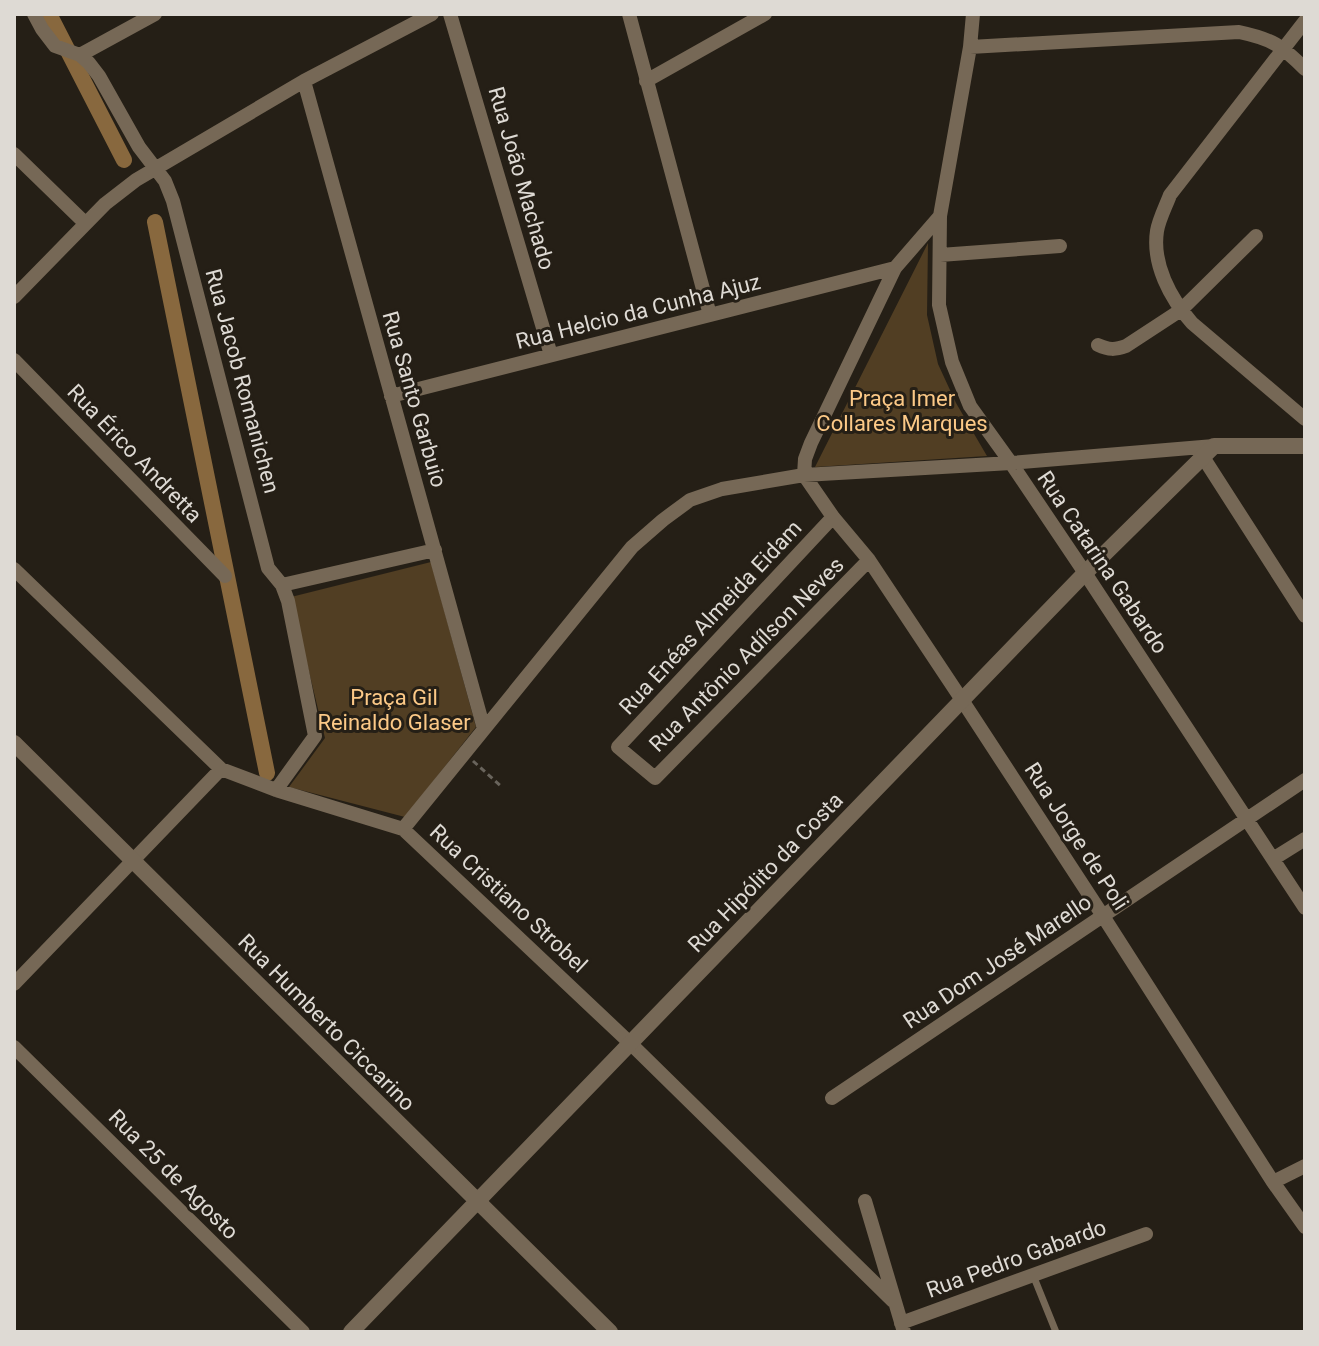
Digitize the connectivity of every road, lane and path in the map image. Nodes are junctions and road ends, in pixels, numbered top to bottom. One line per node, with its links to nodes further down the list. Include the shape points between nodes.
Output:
1 (34, 14): 11 (street, Rua Jacob Romanichen, via 55,46)
2 (155, 14): 11 (street)
3 (432, 14): 13 (street)
4 (450, 14): 27 (street, Rua João Machado)
5 (629, 14): 14 (street)
6 (765, 14): 14 (street)
7 (973, 14): 9 (street, Rua Catarina Gabardo)
8 (1305, 21): 10 (street)
9 (970, 47): 10 (street, via 1239,32); 17 (street, Rua Catarina Gabardo)
10 (1285, 48): 12 (street); 24 (street, via 1170,195 1157,228 1156,254)
11 (73, 53): 16 (street, Rua Jacob Romanichen, via 99,76)
12 (1305, 69)
13 (304, 81): 16 (street); 29 (street, Rua Santo Garbuio)
14 (646, 81): 25 (street)
15 (14, 154): 18 (street)
16 (154, 168): 18 (street); 41 (street, Rua Jacob Romanichen, via 173,201 268,568)
17 (940, 216): 21 (street, Rua Catarina Gabardo); 22 (street)
18 (85, 223): 23 (street)
19 (1256, 236): 24 (street)
20 (1060, 246): 21 (street)
21 (940, 255): 33 (street, Rua Catarina Gabardo, via 939,305 952,362 970,406)
22 (895, 268): 25 (street, Rua Helcio da Cunha Ajuz); 34 (street, via 811,443)
23 (14, 297)
24 (1181, 310): 26 (street, via 1126,346); 30 (street)
25 (710, 315): 27 (street, Rua Helcio da Cunha Ajuz)
26 (1098, 345)
27 (551, 355): 29 (street, Rua Helcio da Cunha Ajuz)
28 (14, 360): 40 (street, Rua Érico Andretta)
29 (391, 396): 36 (street, Rua Santo Garbuio)
30 (1305, 419)
31 (1305, 446): 32 (street)
32 (1209, 451): 33 (street); 39 (street, Rua Hipólito da Costa); 42 (street)
33 (1011, 463): 34 (street); 39 (street, Rua Catarina Gabardo)
34 (804, 475): 35 (street, Rua Jorge de Poli); 44 (street, via 722,489 690,500 663,520 632,547)
35 (833, 517): 37 (street, Rua Jorge de Poli); 46 (street, Rua Enéas Almeida Eidam)
36 (435, 550): 41 (street); 44 (street, Rua Santo Garbuio)
37 (869, 560): 43 (street, Rua Jorge de Poli); 46 (street, Rua Antônio Adílson Neves, via 655,778)
38 (14, 569): 48 (street, Rua Cristiano Strobel)
39 (1085, 573): 43 (street, Rua Hipólito da Costa); 52 (street, Rua Catarina Gabardo)
40 (225, 576)
41 (282, 585): 51 (street, Rua Jacob Romanichen, via 315,736)
42 (1305, 616)
43 (962, 700): 58 (street, Rua Jorge de Poli); 60 (street, Rua Hipólito da Costa)
44 (484, 729): 47 (street)
45 (14, 743): 56 (street, Rua Humberto Ciccarino)
46 (618, 747)
47 (464, 753): 50 (path); 53 (street)
48 (221, 769): 51 (street, Rua Cristiano Strobel); 56 (street)
49 (1305, 780): 52 (street, Rua Dom José Marello)
50 (502, 787)
51 (276, 790): 53 (street, Rua Cristiano Strobel)
52 (1246, 819): 55 (street, Rua Catarina Gabardo); 58 (street, Rua Dom José Marello)
53 (403, 829): 60 (street, Rua Cristiano Strobel)
54 (1305, 839): 55 (street)
55 (1273, 859): 57 (street, Rua Catarina Gabardo)
56 (133, 861): 59 (street); 65 (street, Rua Humberto Ciccarino)
57 (1305, 908)
58 (1103, 916): 62 (street, Rua Dom José Marello); 64 (street, Rua Jorge de Poli)
59 (14, 984)
60 (630, 1043): 65 (street, Rua Hipólito da Costa); 70 (street, Rua Cristiano Strobel)
61 (14, 1047): 72 (street, Rua 25 de Agosto)
62 (832, 1098)
63 (1305, 1166): 64 (street)
64 (1273, 1182): 67 (street, Rua Jorge de Poli)
65 (478, 1201): 73 (street, Rua Hipólito da Costa); 74 (street, Rua Humberto Ciccarino)
66 (865, 1201): 70 (street)
67 (1305, 1227)
68 (1146, 1234): 69 (street, Rua Pedro Gabardo)
69 (1033, 1275): 71 (street, Rua Pedro Gabardo); 75 (lane)
70 (893, 1301): 71 (street)
71 (902, 1327)
72 (303, 1332)
73 (351, 1332)
74 (610, 1332)
75 (1056, 1332)

